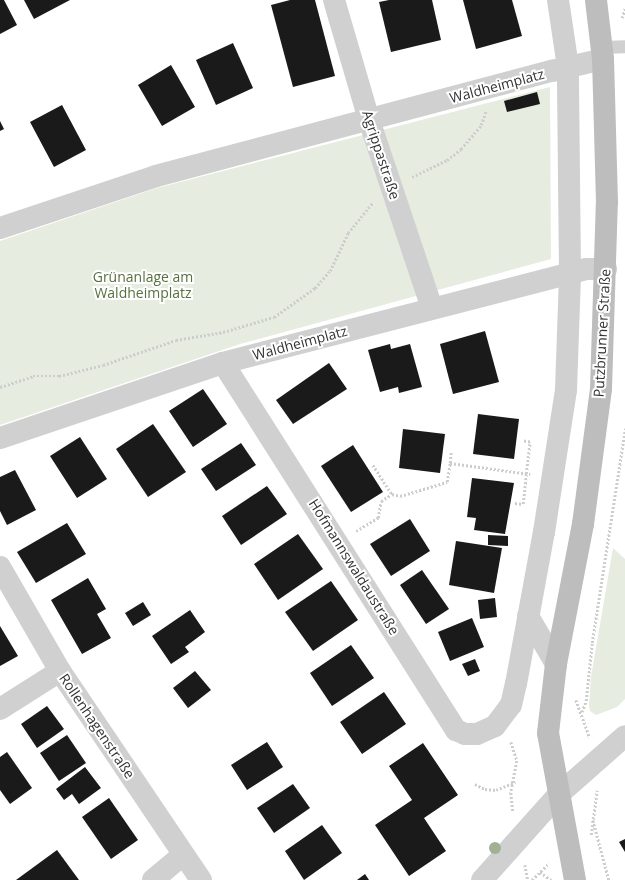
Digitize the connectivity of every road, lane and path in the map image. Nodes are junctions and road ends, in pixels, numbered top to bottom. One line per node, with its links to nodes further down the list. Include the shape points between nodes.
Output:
1 (334, 0): 10 (street, Agrippastraße)
2 (558, 0): 8 (street)
3 (596, 0): 7 (main road, Putzbrunner Straße)
4 (625, 8): 5 (path, via 622,19)
5 (625, 19)
6 (625, 46): 7 (lane)
7 (602, 53): 8 (street, Waldheimplatz); 13 (main road, Putzbrunner Straße)
8 (568, 67): 9 (street, Waldheimplatz); 14 (street)
9 (481, 90): 10 (street, Waldheimplatz); 11 (path, via 487,109 481,125 462,149 427,171)
10 (369, 120): 11 (street, Agrippastraße); 12 (street, Waldheimplatz, via 156,176)
11 (391, 186): 15 (street, Agrippastraße); 17 (path, via 382,191 348,233 330,271 315,288 274,317 223,332 176,340 103,365 59,376 32,376)
12 (0, 228)
13 (606, 269): 14 (street, Waldheimplatz, via 586,269); 31 (main road, Putzbrunner Straße, via 599,404 583,524)
14 (570, 273): 15 (street, Waldheimplatz); 30 (street, via 566,390)
15 (432, 308): 16 (street, Waldheimplatz)
16 (223, 363): 19 (street, Waldheimplatz); 34 (street, Hofmannswaldaustraße, via 456,730 465,734 477,734 488,731)
17 (0, 387)
18 (625, 429): 36 (path, via 592,643 586,701 582,712)
19 (0, 438)
20 (523, 441): 24 (path, via 530,442)
21 (451, 452): 22 (path)
22 (450, 463): 24 (path); 26 (path, via 447,482 400,496)
23 (373, 465): 26 (path)
24 (526, 474): 25 (path); 27 (path, via 523,504)
25 (533, 475)
26 (392, 494): 28 (path, via 381,501 378,518)
27 (515, 503)
28 (354, 533)
29 (0, 568): 32 (street, Rollenhagenstraße)
30 (528, 616): 31 (street); 34 (street, via 511,705)
31 (556, 664): 40 (main road, Putzbrunner Straße, via 548,733)
32 (60, 671): 33 (street); 42 (street, Rollenhagenstraße)
33 (0, 709)
34 (502, 720): 37 (path, via 517,761)
35 (625, 736): 40 (street)
36 (590, 741)
37 (515, 782): 39 (path, via 496,790 485,789); 41 (path, via 511,793)
38 (596, 783): 51 (path, via 597,796 593,820)
39 (475, 784)
40 (558, 795): 47 (street); 50 (main road, Putzbrunner Straße)
41 (515, 816)
42 (182, 855): 45 (street); 46 (street, Rollenhagenstraße)
43 (550, 862): 44 (path)
44 (540, 872): 48 (path); 49 (path)
45 (153, 880)
46 (200, 880)
47 (482, 880)
48 (532, 880)
49 (550, 880)
50 (575, 880)
51 (610, 880)

